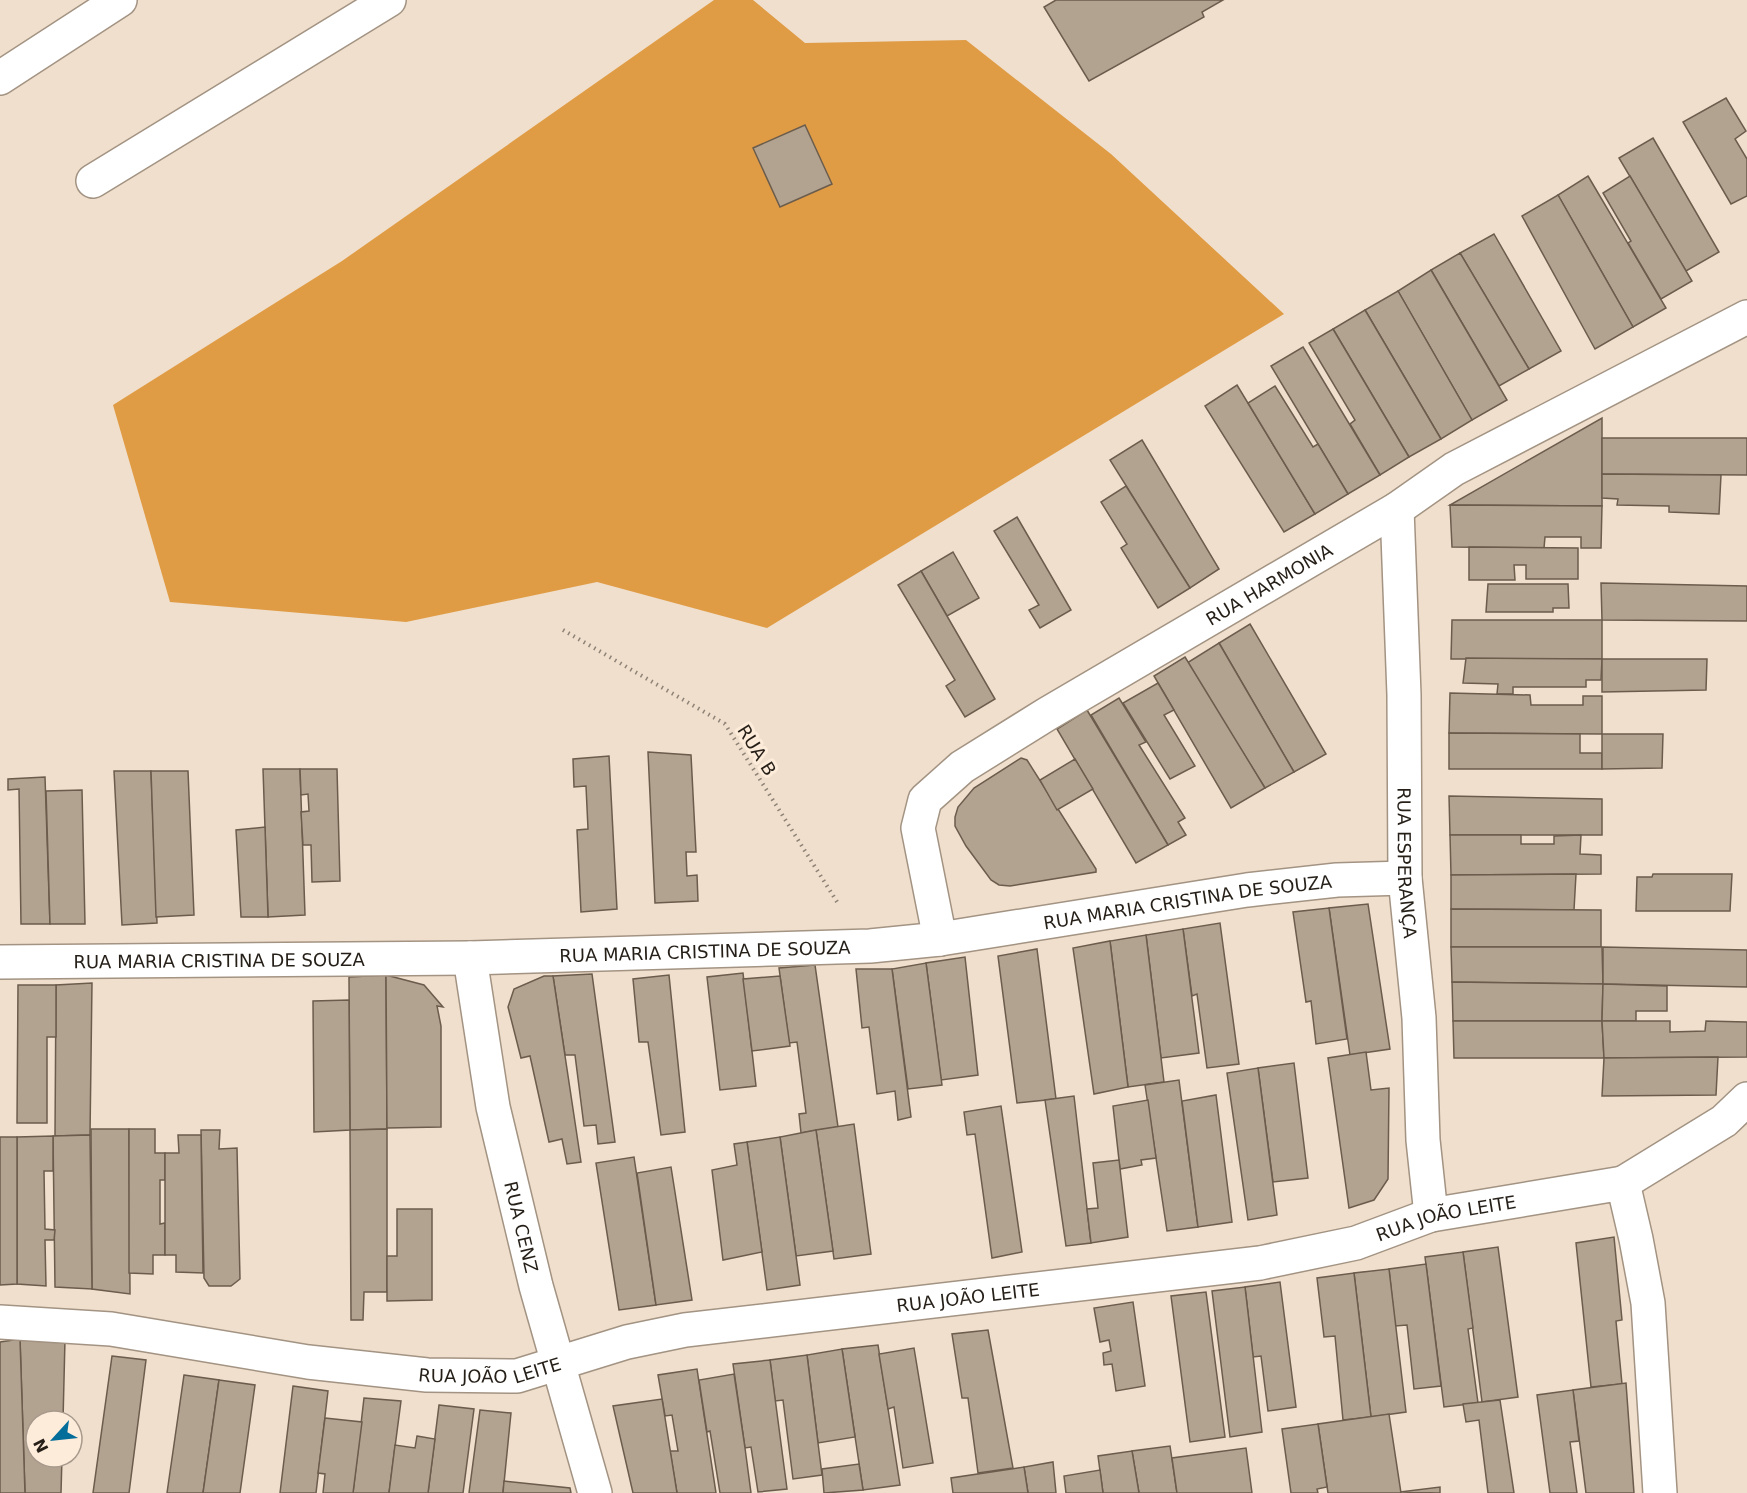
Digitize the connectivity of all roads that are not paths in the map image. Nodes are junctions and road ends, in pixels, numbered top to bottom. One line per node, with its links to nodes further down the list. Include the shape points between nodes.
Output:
1 (120, 0): 3 (street)
2 (389, 0): 4 (street)
3 (0, 78)
4 (93, 182)
5 (1747, 317): 6 (street, RUA HARMONIA, via 1454,469)
6 (1397, 509): 7 (street, RUA ESPERANÇA); 8 (street, RUA HARMONIA, via 1000,743 962,767 926,800 918,828)
7 (1405, 878): 8 (street, RUA MARIA CRISTINA DE SOUZA, via 1337,880 1246,890); 13 (street, RUA ESPERANÇA, via 1419,1018)
8 (940, 939): 9 (street, RUA MARIA CRISTINA DE SOUZA, via 870,946)
9 (470, 958): 10 (street, RUA MARIA CRISTINA DE SOUZA); 15 (street, RUA CENZ, via 493,1107)
10 (0, 962)
11 (1747, 1099): 12 (street, via 1724,1121)
12 (1623, 1183): 13 (street, RUA JOÃO LEITE); 17 (street, via 1648,1302)
13 (1431, 1215): 15 (street, RUA JOÃO LEITE, via 1356,1243 1260,1263 685,1330)
14 (0, 1322): 15 (street, RUA JOÃO LEITE, via 111,1329 308,1362 427,1375 517,1376)
15 (558, 1363): 16 (street, RUA CENZ)
16 (595, 1493)
17 (1660, 1493)

